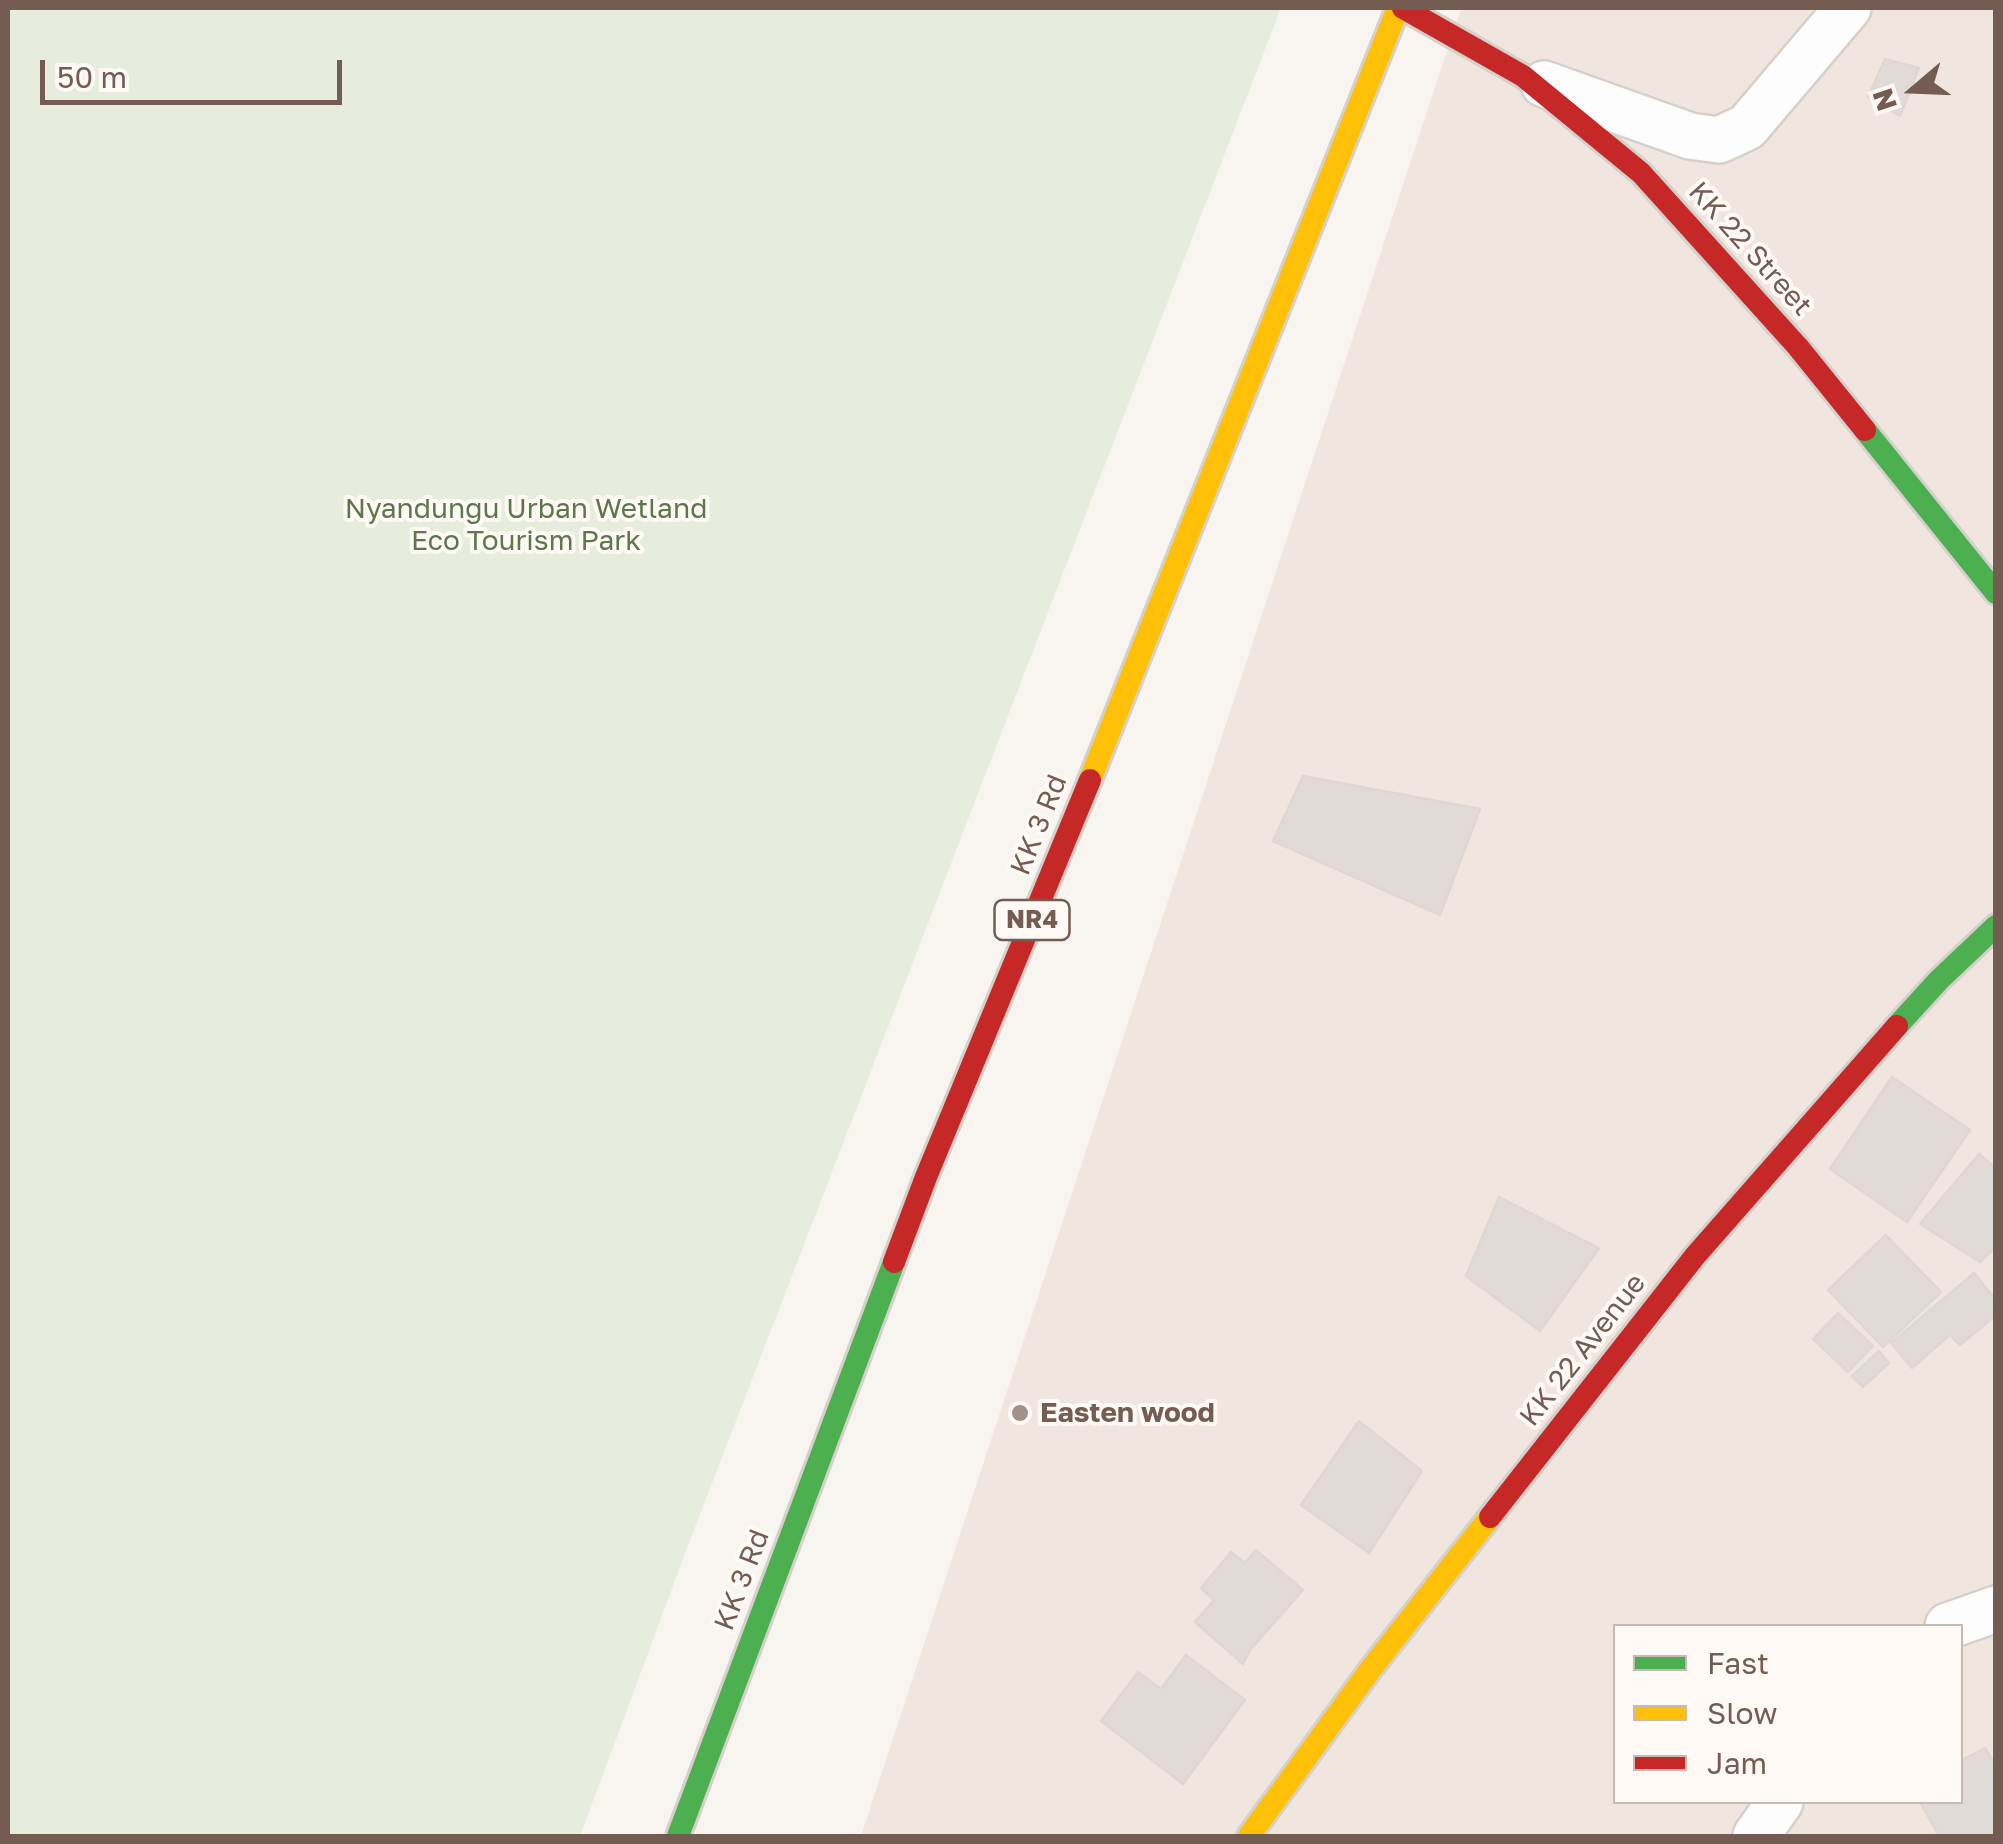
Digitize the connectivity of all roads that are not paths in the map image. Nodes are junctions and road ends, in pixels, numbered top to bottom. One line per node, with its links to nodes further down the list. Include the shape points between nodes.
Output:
1 (1400, 8): 3 (main road, KK 22 Street); 9 (main road, KK 3 Rd / NR4, via 926,1177)
2 (1848, 8): 3 (street, via 1748,127 1718,140)
3 (1523, 76): 4 (main road, KK 22 Street, via 1641,173 1798,347)
4 (1996, 594)
5 (1996, 926): 10 (main road, KK 22 Avenue, via 1939,980 1695,1256 1370,1670)
6 (1996, 1609): 7 (street)
7 (1954, 1624)
8 (1779, 1804): 11 (street)
9 (678, 1836)
10 (1249, 1836)
11 (1756, 1836)

